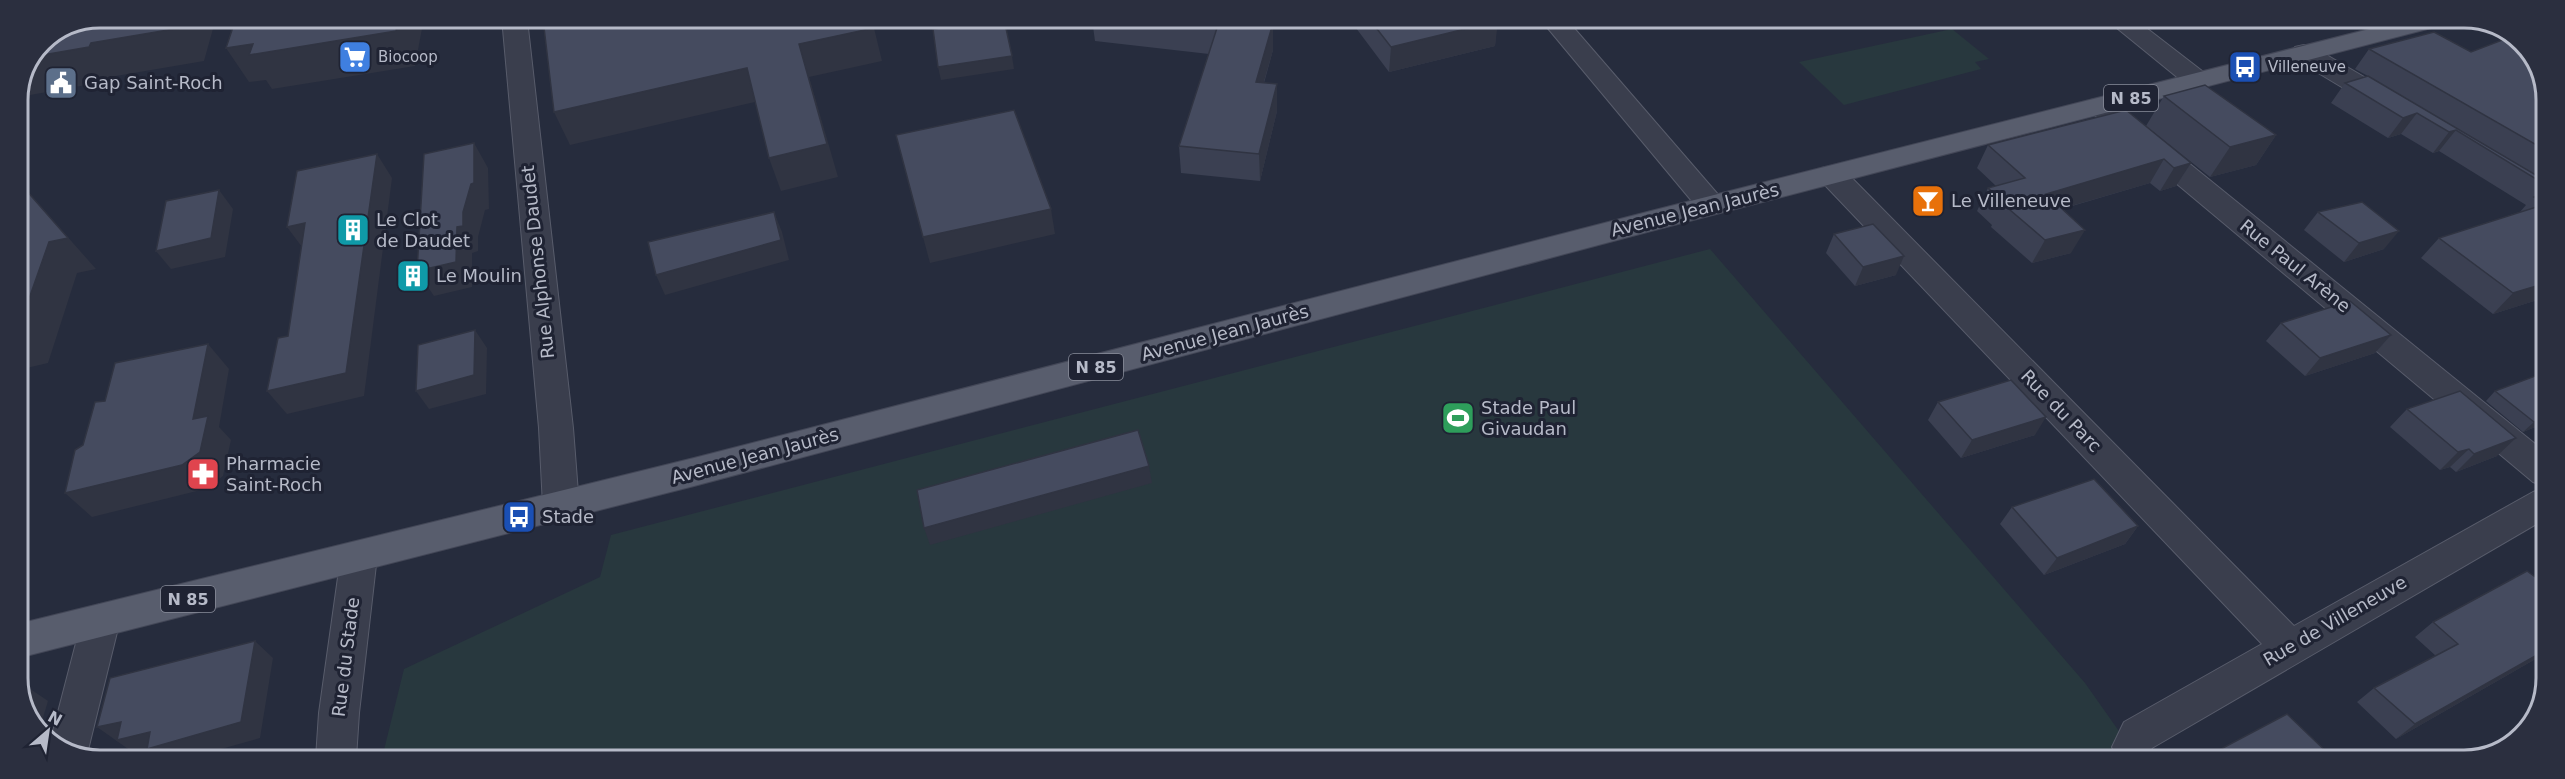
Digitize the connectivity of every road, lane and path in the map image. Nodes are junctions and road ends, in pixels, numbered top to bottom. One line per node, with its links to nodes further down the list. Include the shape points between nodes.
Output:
1 (515, 28): 12 (street, Rue Alphonse Daudet)
2 (2129, 28): 6 (street)
3 (2402, 28): 5 (main road, Avenue Jean Jaurès / N 85)
4 (1562, 29): 10 (street)
5 (2304, 52): 6 (main road, Avenue Jean Jaurès / N 85); 8 (street)
6 (2197, 80): 7 (main road, Avenue Jean Jaurès / N 85)
7 (2101, 106): 9 (main road, Avenue Jean Jaurès / N 85); 11 (street, Rue Paul Arène)
8 (2416, 120)
9 (1832, 175): 10 (main road, Avenue Jean Jaurès / N 85); 17 (street, Rue du Parc)
10 (1711, 205): 12 (main road, Avenue Jean Jaurès / N 85)
11 (2536, 465)
12 (561, 506): 14 (main road, Avenue Jean Jaurès / N 85)
13 (2536, 507): 17 (street, Rue de Villeneuve)
14 (359, 556): 15 (main road, Avenue Jean Jaurès / N 85); 20 (street, Rue du Stade)
15 (101, 620): 16 (main road, Avenue Jean Jaurès / N 85); 18 (street)
16 (29, 638)
17 (2290, 647): 19 (street, Rue de Villeneuve, via 2138,735)
18 (70, 743)
19 (2132, 747)
20 (337, 750)

